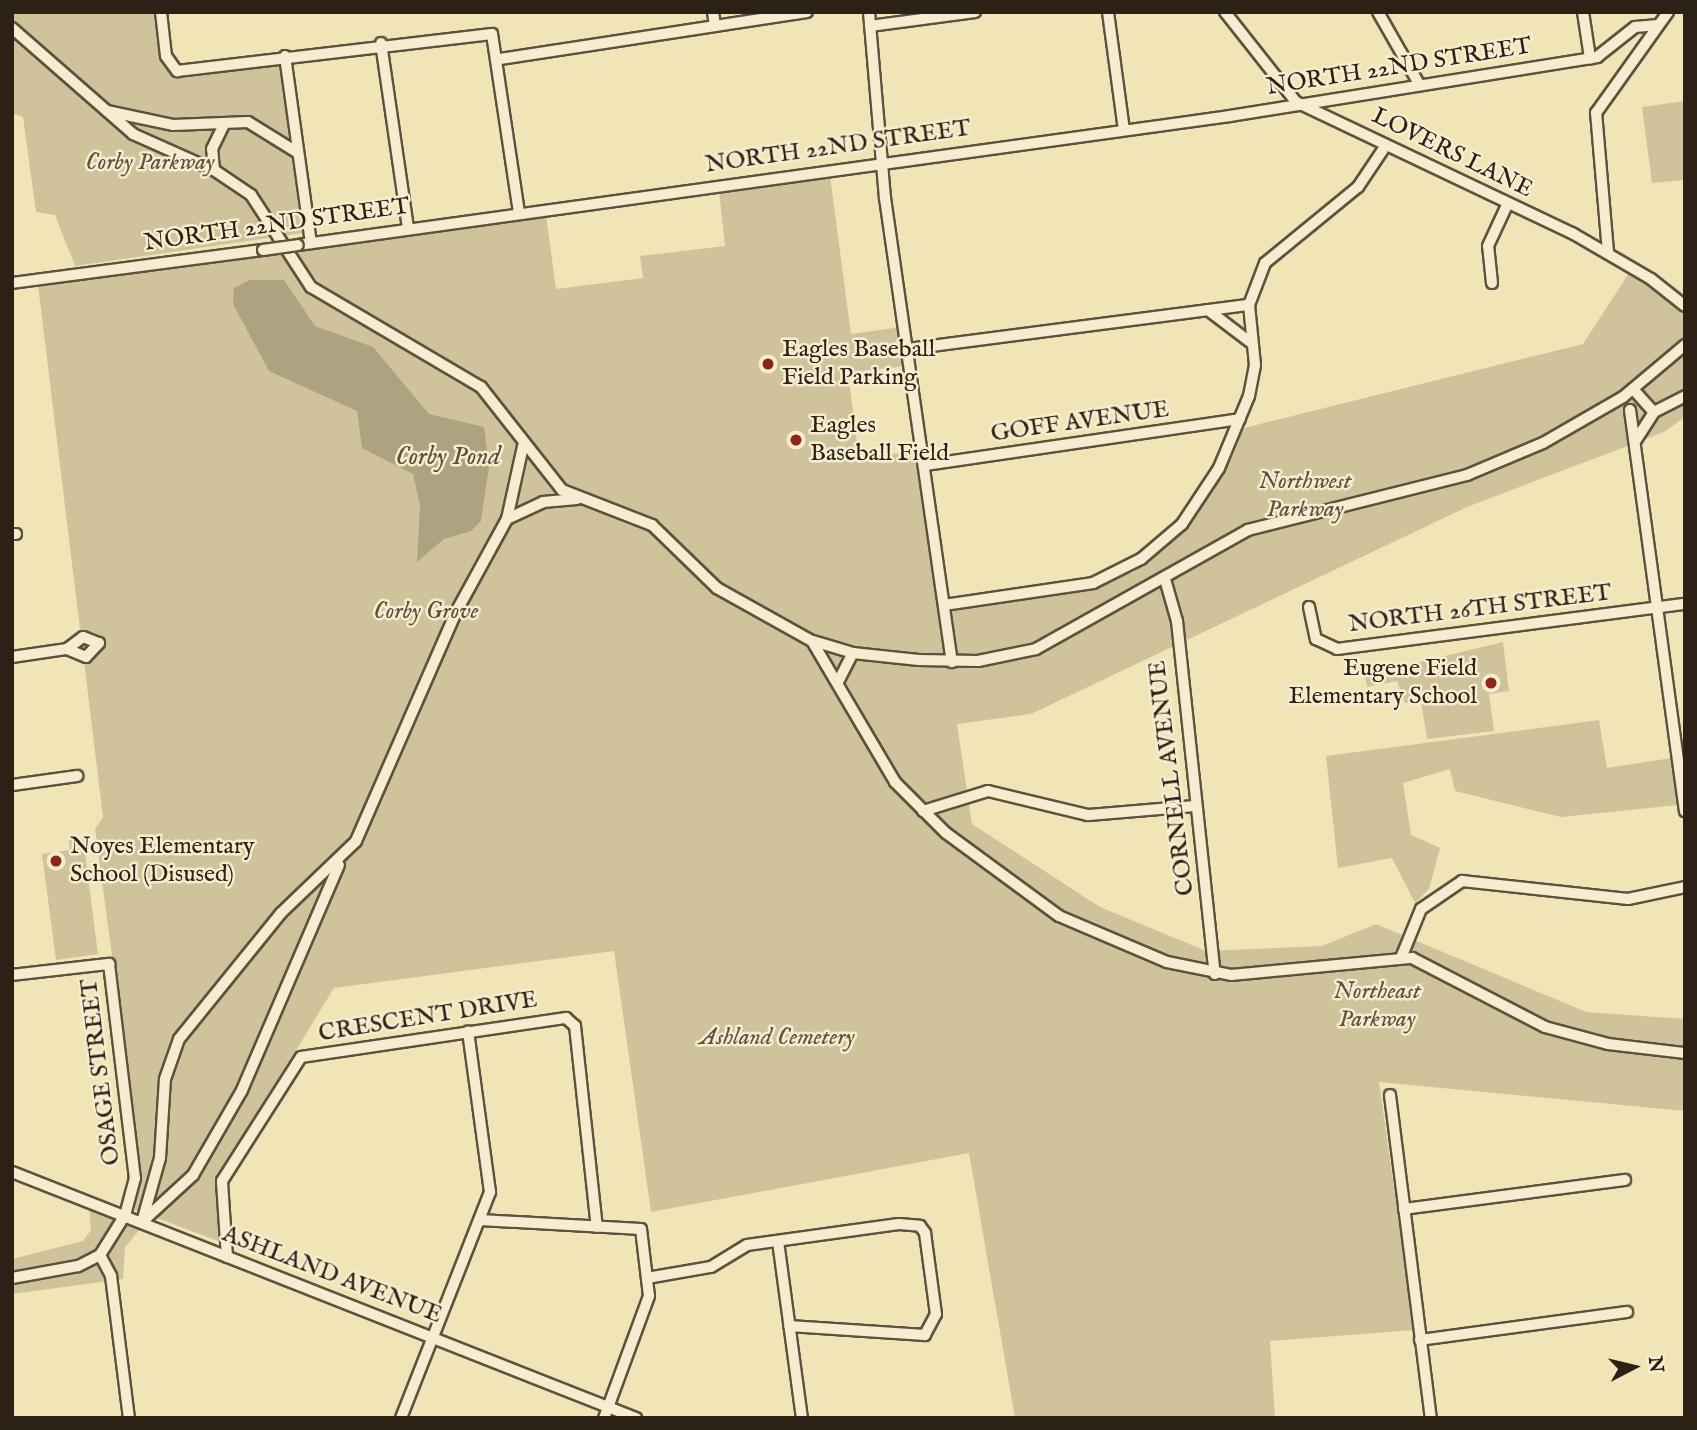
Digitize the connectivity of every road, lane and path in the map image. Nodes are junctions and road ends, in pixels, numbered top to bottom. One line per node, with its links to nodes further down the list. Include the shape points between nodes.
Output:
1 (161, 12): 16 (street, via 168,65 177,71)
2 (713, 12): 12 (street)
3 (807, 12): 12 (street)
4 (869, 12): 13 (street)
5 (975, 12): 13 (street)
6 (1108, 12): 23 (street)
7 (1226, 12): 20 (street, LOVERS LANE, via 1287,94)
8 (1378, 12): 19 (street)
9 (1583, 12): 17 (street)
10 (1668, 12): 11 (street)
11 (1658, 25): 17 (street, NORTH 22ND STREET, via 1635,27 1603,55); 32 (street, via 1596,113)
12 (715, 26): 18 (street)
13 (870, 26): 26 (street)
14 (12, 28): 21 (street)
15 (381, 43): 16 (street); 18 (street, via 487,32 495,37); 30 (street)
16 (285, 55): 25 (street)
17 (1590, 58): 19 (street, NORTH 22ND STREET)
18 (500, 59): 29 (street)
19 (1418, 82): 20 (street, NORTH 22ND STREET)
20 (1302, 105): 23 (street, NORTH 22ND STREET); 24 (street, LOVERS LANE)
21 (104, 111): 22 (street, via 173,125); 27 (street, via 133,134)
22 (223, 124): 25 (street, via 259,125); 27 (street, via 212,149)
23 (1124, 130): 26 (street, NORTH 22ND STREET)
24 (1386, 145): 28 (street, LOVERS LANE); 35 (street, via 1358,187 1265,263)
25 (298, 153): 31 (street)
26 (886, 163): 29 (street, NORTH 22ND STREET); 40 (street, via 885,198)
27 (214, 170): 48 (street, via 251,195 299,277 481,387)
28 (1508, 203): 32 (street, LOVERS LANE); 34 (street, via 1488,246)
29 (519, 212): 30 (street, NORTH 22ND STREET)
30 (408, 229): 31 (street, NORTH 22ND STREET)
31 (311, 243): 33 (street, NORTH 22ND STREET, bridge)
32 (1608, 252): 36 (street, LOVERS LANE)
33 (12, 283)
34 (1492, 283)
35 (1249, 305): 37 (street); 38 (street)
36 (1685, 306)
37 (1208, 310): 38 (street); 40 (street)
38 (1250, 342): 46 (street, via 1254,381)
39 (1685, 345): 41 (street)
40 (908, 349): 49 (street)
41 (1633, 389): 43 (street); 45 (street)
42 (1685, 396): 45 (street)
43 (1623, 397): 44 (street); 52 (street, via 1499,463 1405,493 1269,522)
44 (1630, 410): 45 (street); 47 (street)
45 (1651, 416): 47 (street)
46 (1240, 419): 49 (street, GOFF AVENUE); 54 (street, via 1190,513 1141,559 1093,583)
47 (1636, 440): 56 (street)
48 (523, 446): 50 (street); 51 (street)
49 (925, 465): 54 (street)
50 (577, 499): 51 (street, via 542,502); 57 (street, via 652,525 718,588)
51 (507, 519): 68 (street, via 455,614 410,726)
52 (1165, 579): 61 (street, via 1056,642 1008,657); 65 (street, CORNELL AVENUE, via 1177,621)
53 (1685, 604): 56 (street, NORTH 26TH STREET)
54 (944, 605): 61 (street)
55 (1308, 607): 56 (street, NORTH 26TH STREET, via 1316,639 1338,649)
56 (1658, 607): 67 (street)
57 (812, 640): 59 (street); 62 (street)
58 (67, 649): 60 (street)
59 (853, 653): 61 (street); 62 (street)
60 (12, 657)
61 (952, 662)
62 (839, 680): 66 (street, via 876,756)
63 (77, 776): 64 (street)
64 (12, 785)
65 (1196, 806): 66 (street, via 1088,815 988,791); 71 (street, CORNELL AVENUE)
66 (923, 811): 71 (street, via 1059,916 1167,962)
67 (1685, 811)
68 (340, 862): 81 (street, via 242,1090 193,1175); 81 (street, via 281,913 179,1039 165,1079 160,1158)
69 (1685, 887): 70 (street, via 1628,899 1462,881 1421,909)
70 (1401, 958): 71 (street); 74 (street, via 1443,970 1545,1027 1608,1044)
71 (1215, 974)
72 (12, 975): 79 (street, OSAGE STREET, via 109,964 134,1158)
73 (468, 1032): 80 (street, via 491,1182); 82 (street, CRESCENT DRIVE, via 570,1018 585,1104); 85 (street, CRESCENT DRIVE, via 301,1057 222,1181)
74 (1685, 1053)
75 (1390, 1095): 78 (street)
76 (12, 1172): 79 (street, ASHLAND AVENUE)
77 (1625, 1180): 78 (street)
78 (1404, 1209): 91 (street)
79 (125, 1215): 81 (street, ASHLAND AVENUE); 84 (street)
80 (480, 1220): 82 (street); 90 (street)
81 (142, 1222): 85 (street, ASHLAND AVENUE)
82 (597, 1227): 87 (street, via 641,1229)
83 (778, 1241): 87 (street, via 747,1245 711,1267); 89 (street); 89 (street, via 920,1226 936,1322 914,1337)
84 (100, 1255): 86 (street, via 78,1266); 93 (street, via 111,1276)
85 (227, 1257): 90 (street, ASHLAND AVENUE)
86 (12, 1278)
87 (647, 1278): 92 (street, via 649,1296)
88 (1627, 1311): 91 (street)
89 (789, 1326): 96 (street)
90 (433, 1336): 92 (street, ASHLAND AVENUE); 94 (street)
91 (1420, 1339): 97 (street)
92 (606, 1412): 95 (street, ASHLAND AVENUE)
93 (129, 1418)
94 (401, 1418)
95 (636, 1418)
96 (802, 1418)
97 (1431, 1418)

